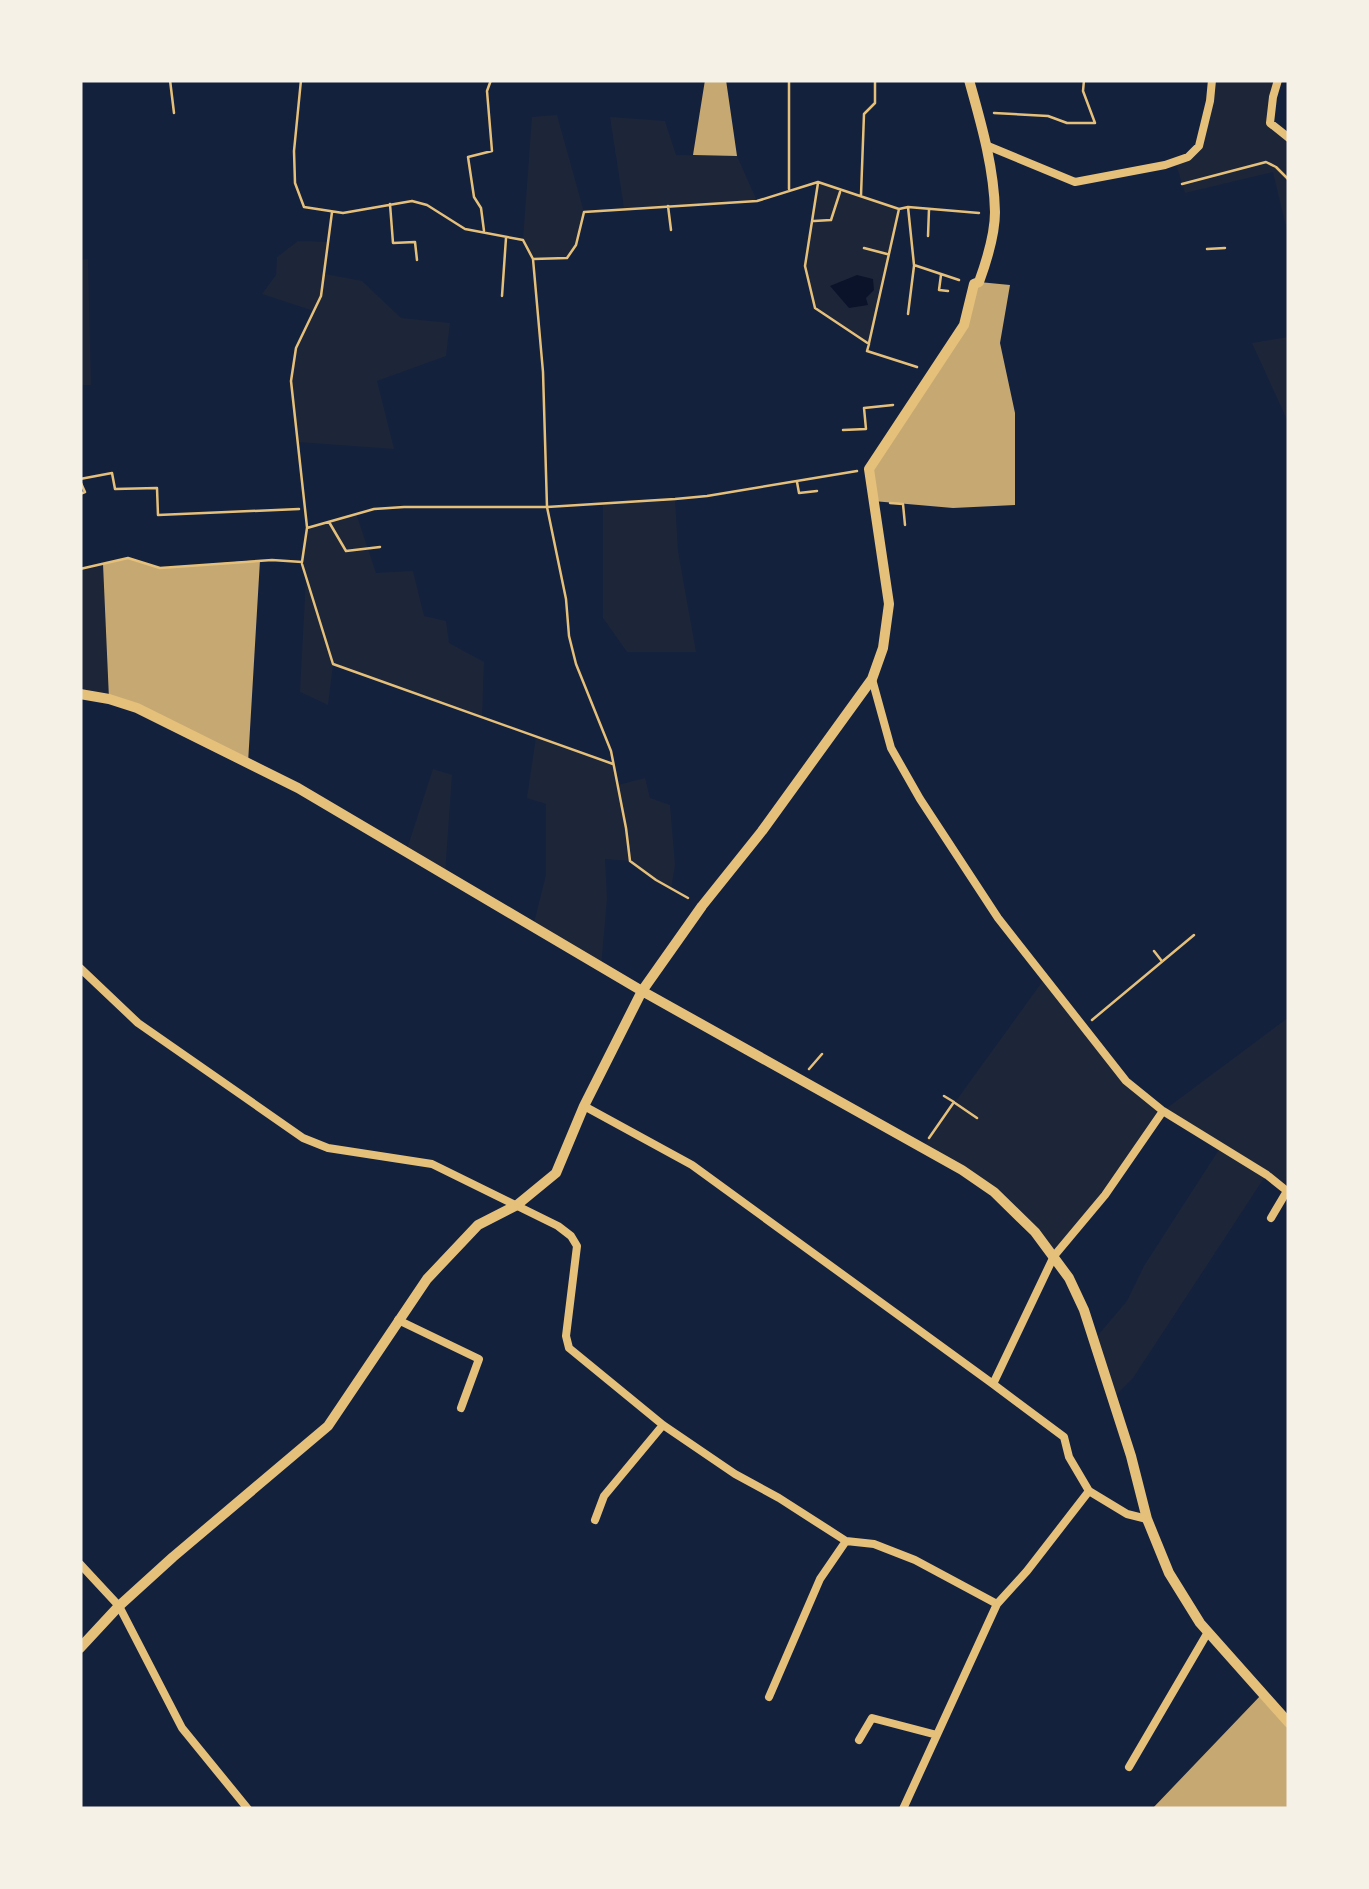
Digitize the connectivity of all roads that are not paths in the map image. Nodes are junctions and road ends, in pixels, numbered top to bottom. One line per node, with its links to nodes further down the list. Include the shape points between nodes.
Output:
1 (969, 80): 5 (street)
2 (1212, 80): 5 (street, via 1198,146 1165,165 1075,182)
3 (1278, 80): 4 (street, via 1270,124)
4 (1289, 138)
5 (988, 146): 6 (street, via 995,215 964,326 869,470 889,604)
6 (872, 680): 9 (street); 11 (street, via 890,748 998,918 1126,1081)
7 (80, 694): 9 (street, via 137,708 298,788)
8 (80, 968): 12 (street, via 138,1023 303,1138 432,1164)
9 (642, 991): 10 (street); 14 (street, via 962,1170 994,1192)
10 (584, 1106): 12 (street, via 556,1172); 16 (street, via 692,1164)
11 (1164, 1111): 13 (street, via 1287,1190); 14 (street)
12 (517, 1204): 15 (street, via 478,1226 426,1279); 18 (street, via 558,1226 577,1246 569,1348)
13 (1271, 1218)
14 (1054, 1256): 16 (street); 20 (street, via 1084,1310)
15 (398, 1320): 17 (street, via 479,1360); 25 (street, via 328,1426)
16 (993, 1384): 19 (street, via 1064,1437)
17 (460, 1408)
18 (663, 1425): 21 (street, via 604,1496); 22 (street)
19 (1089, 1492): 20 (street); 24 (street)
20 (1147, 1519): 26 (street, via 1169,1572)
21 (595, 1520)
22 (846, 1541): 24 (street, via 916,1560); 28 (street, via 820,1580)
23 (80, 1564): 25 (street)
24 (997, 1604): 30 (street)
25 (119, 1606): 27 (street); 33 (street, via 182,1728)
26 (1208, 1632): 29 (street); 32 (street)
27 (80, 1648)
28 (769, 1697)
29 (1289, 1723)
30 (937, 1735): 31 (street, via 872,1718); 34 (street)
31 (859, 1740)
32 (1129, 1767)
33 (248, 1809)
34 (903, 1809)

